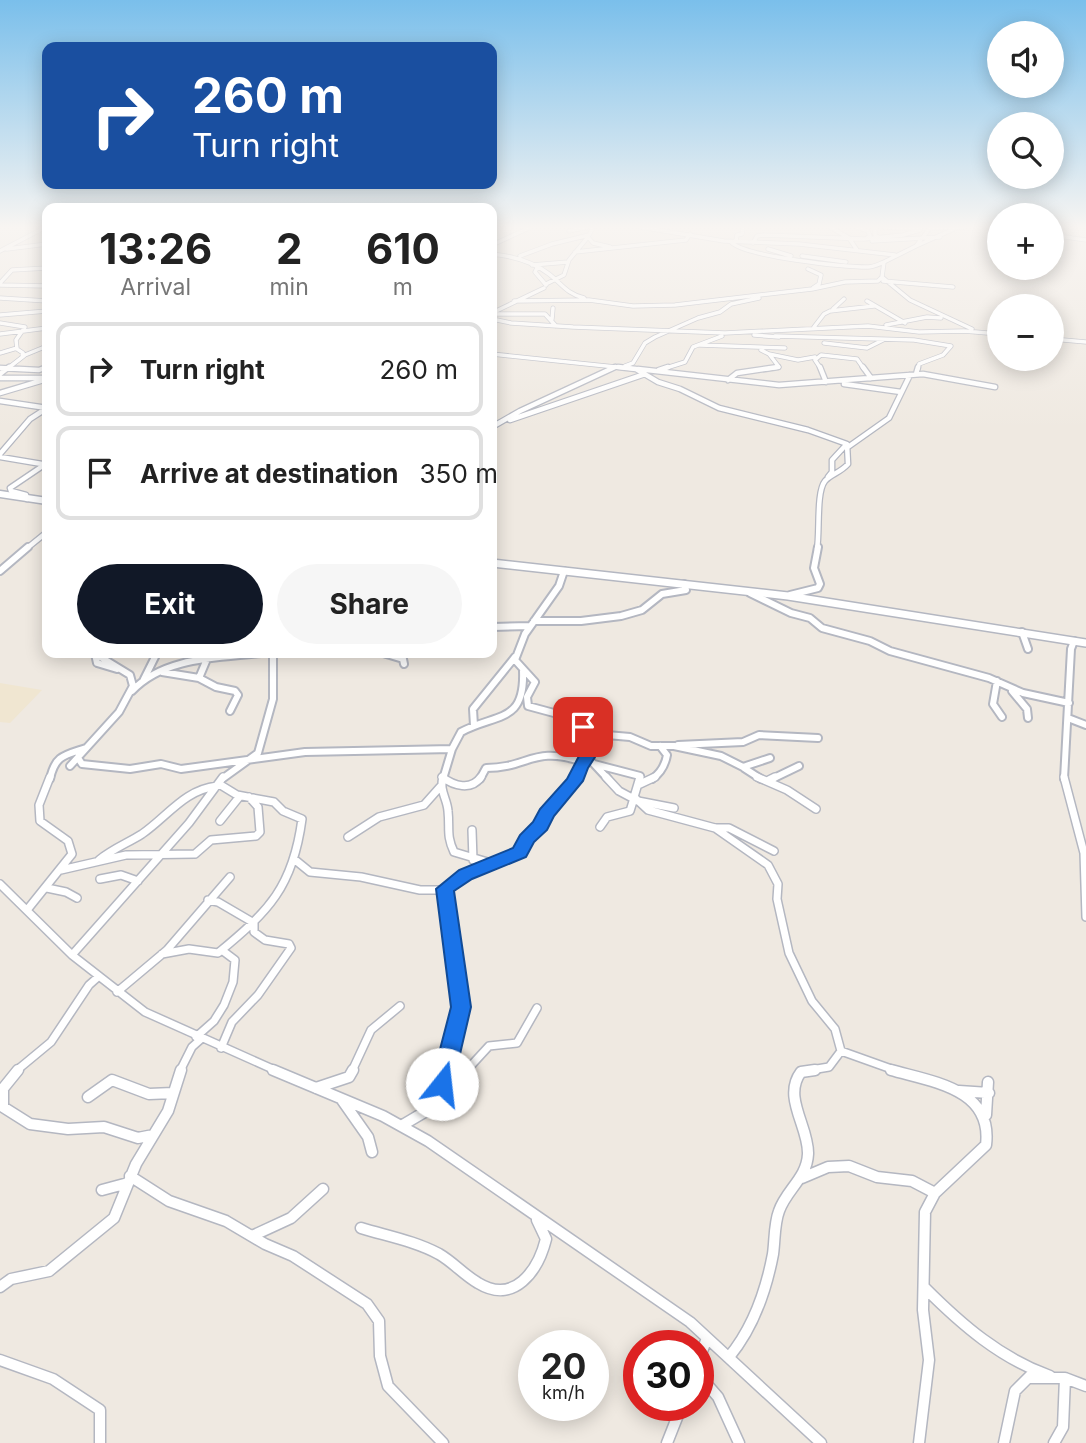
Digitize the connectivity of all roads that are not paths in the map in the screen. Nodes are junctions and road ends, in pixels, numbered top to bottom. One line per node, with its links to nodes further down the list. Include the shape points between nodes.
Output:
1 (528, 294): 13 (street)
2 (541, 294): 10 (street)
3 (562, 294): 14 (street)
4 (573, 294): 11 (street)
5 (760, 294): 11 (street, via 648,305)
6 (904, 294): 26 (street)
7 (759, 298): 35 (street, via 731,304)
8 (0, 299): 12 (street)
9 (844, 299): 19 (street)
10 (532, 300): 13 (street); 14 (street)
11 (587, 300): 14 (street)
12 (42, 301)
13 (514, 301): 20 (street)
14 (556, 301): 17 (street)
15 (867, 301): 16 (street)
16 (874, 306): 19 (street); 27 (street)
17 (554, 308): 22 (street); 25 (street)
18 (42, 311): 21 (street)
19 (830, 311): 33 (street)
20 (497, 312)
21 (0, 314)
22 (545, 314): 23 (street); 25 (street)
23 (497, 315)
24 (497, 317): 29 (street, via 511,323)
25 (552, 319): 29 (street)
26 (953, 321): 27 (street, via 927,317); 37 (street)
27 (904, 322): 30 (street); 36 (street)
28 (0, 323): 34 (street)
29 (556, 326): 32 (street)
30 (866, 326): 33 (street); 36 (street)
31 (42, 328): 34 (street)
32 (626, 328): 35 (street); 45 (street, via 646,334)
33 (816, 328): 38 (street)
34 (21, 330): 40 (street); 40 (street); 47 (street)
35 (674, 330): 38 (street); 45 (street)
36 (920, 332): 37 (street)
37 (976, 332): 39 (street)
38 (743, 333): 41 (street); 46 (street)
39 (987, 333)
40 (0, 334)
41 (775, 336): 42 (street); 42 (street, via 866,348)
42 (883, 340): 64 (street, via 951,346 943,355 919,364)
43 (1064, 340): 44 (street)
44 (1086, 342)
45 (645, 343): 56 (street, via 633,363)
46 (698, 345): 49 (street); 61 (street, via 685,362)
47 (17, 348): 51 (street); 54 (street)
48 (42, 348): 54 (street)
49 (758, 348): 50 (street); 52 (street)
50 (785, 348)
51 (0, 353)
52 (769, 354): 55 (street); 62 (street, via 779,367)
53 (497, 355): 56 (street)
54 (22, 357): 58 (street)
55 (816, 360): 68 (street, via 825,355 857,359); 71 (street)
56 (617, 367): 60 (street); 79 (street)
57 (0, 368): 58 (street)
58 (10, 368): 59 (street); 66 (street)
59 (42, 368)
60 (636, 369): 61 (street); 63 (street)
61 (653, 371): 63 (street); 70 (street)
62 (748, 371): 70 (street); 72 (street, via 750,378)
63 (642, 374): 79 (street); 80 (street, via 729,412 817,434)
64 (916, 374): 65 (street); 73 (street)
65 (910, 375): 68 (street); 74 (street)
66 (0, 376): 67 (street)
67 (42, 378)
68 (871, 379): 71 (street)
69 (42, 380): 75 (street)
70 (727, 380): 72 (street)
71 (828, 382): 72 (street); 74 (street)
72 (762, 384)
73 (995, 387)
74 (901, 391): 80 (street, via 895,411 886,421)
75 (0, 393)
76 (0, 401): 77 (street)
77 (42, 407)
78 (42, 411): 81 (street)
79 (498, 424)
80 (847, 449): 84 (street, via 832,460); 84 (street, via 848,464)
81 (0, 456): 82 (street)
82 (42, 464)
83 (42, 467): 86 (street, via 10,488)
84 (828, 477): 94 (street, via 821,492 821,529 814,558 820,584 816,590)
85 (0, 494): 86 (main road)
86 (27, 499): 87 (main road)
87 (42, 500)
88 (42, 536): 90 (street)
89 (497, 564): 91 (main road)
90 (0, 571)
91 (564, 571): 92 (main road); 96 (street, via 559,586)
92 (684, 584): 93 (main road); 96 (street, via 686,590 662,594 632,613)
93 (747, 591): 94 (main road); 113 (street, via 810,618 822,628)
94 (788, 596): 97 (main road)
95 (497, 627): 96 (street)
96 (528, 627): 101 (street)
97 (1022, 632): 98 (main road); 100 (street)
98 (1074, 641): 99 (main road); 116 (street)
99 (1086, 643)
100 (1028, 649)
101 (515, 657): 109 (street); 122 (street, via 473,709)
102 (104, 658): 115 (street, via 133,679)
103 (155, 658): 112 (street)
104 (214, 658): 107 (street)
105 (273, 658): 130 (street, via 272,699 259,751)
106 (400, 658): 108 (street)
107 (204, 659): 110 (street); 111 (street)
108 (404, 664)
109 (523, 671): 122 (street, via 523,693 515,709); 123 (street, via 535,682 527,697 529,707 565,716)
110 (161, 672): 111 (street); 112 (street)
111 (199, 678): 117 (street, via 237,692)
112 (144, 679): 115 (street)
113 (997, 681): 114 (street); 118 (street, via 993,704)
114 (1009, 688): 116 (street); 119 (street)
115 (130, 692): 127 (street, via 119,712)
116 (1069, 703): 120 (street)
117 (230, 711)
118 (1002, 717)
119 (1028, 718)
120 (1068, 718): 121 (street); 167 (street, via 1063,781 1084,853)
121 (1086, 725)
122 (474, 726): 128 (street, via 461,732)
123 (584, 728): 125 (street); 132 (street)
124 (818, 738): 126 (street, via 759,735 743,742)
125 (660, 746): 126 (street); 140 (street, via 667,755 660,775)
126 (674, 746): 136 (street, via 721,756)
127 (86, 748): 129 (street); 157 (street, via 55,761 39,803 40,821 68,841 72,850)
128 (452, 750): 130 (street, via 356,749); 137 (street)
129 (78, 758): 130 (street, via 85,765 130,769 156,764 186,769); 134 (street)
130 (253, 758): 139 (street, via 230,770)
131 (770, 758): 136 (street)
132 (585, 759): 133 (street); 137 (street, via 551,754 500,769 485,768 472,784 454,785); 156 (street, via 572,787 520,852)
133 (594, 764): 140 (street, via 638,775); 143 (street, via 618,791)
134 (70, 766)
135 (799, 766): 138 (street)
136 (744, 768): 138 (street)
137 (442, 777): 141 (street)
138 (767, 780): 145 (street)
139 (218, 785): 142 (street); 152 (street); 154 (street, via 193,792 150,829)
140 (636, 786): 143 (street)
141 (440, 787): 150 (street, via 424,805 379,817); 155 (street, via 447,805 451,846)
142 (245, 797): 146 (street); 152 (street, via 259,813 259,835 211,841 195,854); 153 (street, via 274,802 302,819)
143 (635, 799): 144 (street); 147 (street, via 630,811 607,817); 148 (street, via 648,810)
144 (674, 807)
145 (816, 808)
146 (220, 821)
147 (600, 827)
148 (715, 828): 151 (street, via 729,828); 178 (street, via 772,870 789,953 812,1001 835,1029)
149 (472, 831): 155 (street)
150 (348, 837)
151 (774, 852)
152 (160, 855): 154 (street); 160 (street)
153 (294, 859): 163 (street, via 310,872); 168 (street, via 286,882)
154 (99, 860): 157 (street)
155 (473, 860): 156 (street)
156 (492, 863): 163 (street)
157 (61, 870): 162 (street)
158 (230, 877): 165 (street)
159 (100, 879): 160 (street, via 121,876)
160 (138, 881): 171 (street)
161 (0, 884): 166 (street)
162 (47, 888): 164 (street); 166 (street)
163 (445, 890): 186 (street, via 461,1007)
164 (77, 898)
165 (208, 901): 168 (street); 170 (street)
166 (27, 910): 171 (street)
167 (1086, 917)
168 (254, 923): 169 (street); 177 (street, via 257,936 289,944 290,951 232,1022)
169 (223, 951): 170 (street); 176 (street, via 235,960 233,982 215,1019 199,1031)
170 (162, 954): 173 (street)
171 (72, 955): 172 (street)
172 (98, 977): 173 (street); 181 (street, via 51,1042)
173 (117, 992): 176 (street, via 151,1016)
174 (400, 1006): 180 (street, via 371,1030 349,1077)
175 (537, 1008): 186 (street, via 517,1043 489,1046)
176 (198, 1038): 177 (street); 183 (street, via 184,1060)
177 (221, 1048): 180 (street)
178 (841, 1051): 182 (street); 193 (street, via 829,1068 801,1072 795,1080 808,1151)
179 (988, 1083): 184 (street)
180 (316, 1088): 187 (street)
181 (1, 1090): 188 (street)
182 (958, 1091): 184 (street); 189 (street)
183 (173, 1093): 185 (street, via 150,1096 111,1080); 191 (street)
184 (989, 1093): 189 (street)
185 (88, 1097)
186 (442, 1097): 190 (street)
187 (342, 1099): 190 (street); 192 (street, via 368,1137)
188 (2, 1107): 191 (street, via 30,1124 104,1127 138,1138)
189 (985, 1117): 197 (street, via 986,1145)
190 (401, 1126): 198 (street)
191 (153, 1135): 194 (street)
192 (372, 1152)
193 (801, 1179): 197 (street, via 820,1169 844,1165 877,1177 920,1183); 205 (street, via 779,1208 769,1273 747,1333)
194 (129, 1180): 196 (street); 200 (street); 201 (street, via 111,1222 49,1271 15,1276)
195 (323, 1189): 200 (street, via 291,1218)
196 (102, 1191)
197 (935, 1193): 202 (street, via 925,1212)
198 (537, 1218): 199 (street, via 546,1239 534,1272 527,1282 502,1290 484,1286 429,1249); 203 (street, via 645,1289)
199 (361, 1228)
200 (252, 1236): 213 (street, via 293,1256 375,1311 388,1386)
201 (0, 1287)
202 (924, 1287): 207 (street, via 969,1329); 217 (street, via 929,1360)
203 (697, 1330)
204 (714, 1344): 205 (street)
205 (729, 1357): 216 (street)
206 (0, 1360): 212 (street, via 63,1383 100,1410)
207 (1030, 1375): 208 (street); 218 (street, via 1015,1391)
208 (1065, 1378): 209 (street); 219 (street, via 1063,1427)
209 (1086, 1386)
210 (714, 1392): 215 (street)
211 (676, 1421): 214 (street)
212 (100, 1443)
213 (443, 1443)
214 (667, 1443)
215 (739, 1443)
216 (821, 1443)
217 (919, 1443)
218 (1004, 1443)
219 (1054, 1443)

